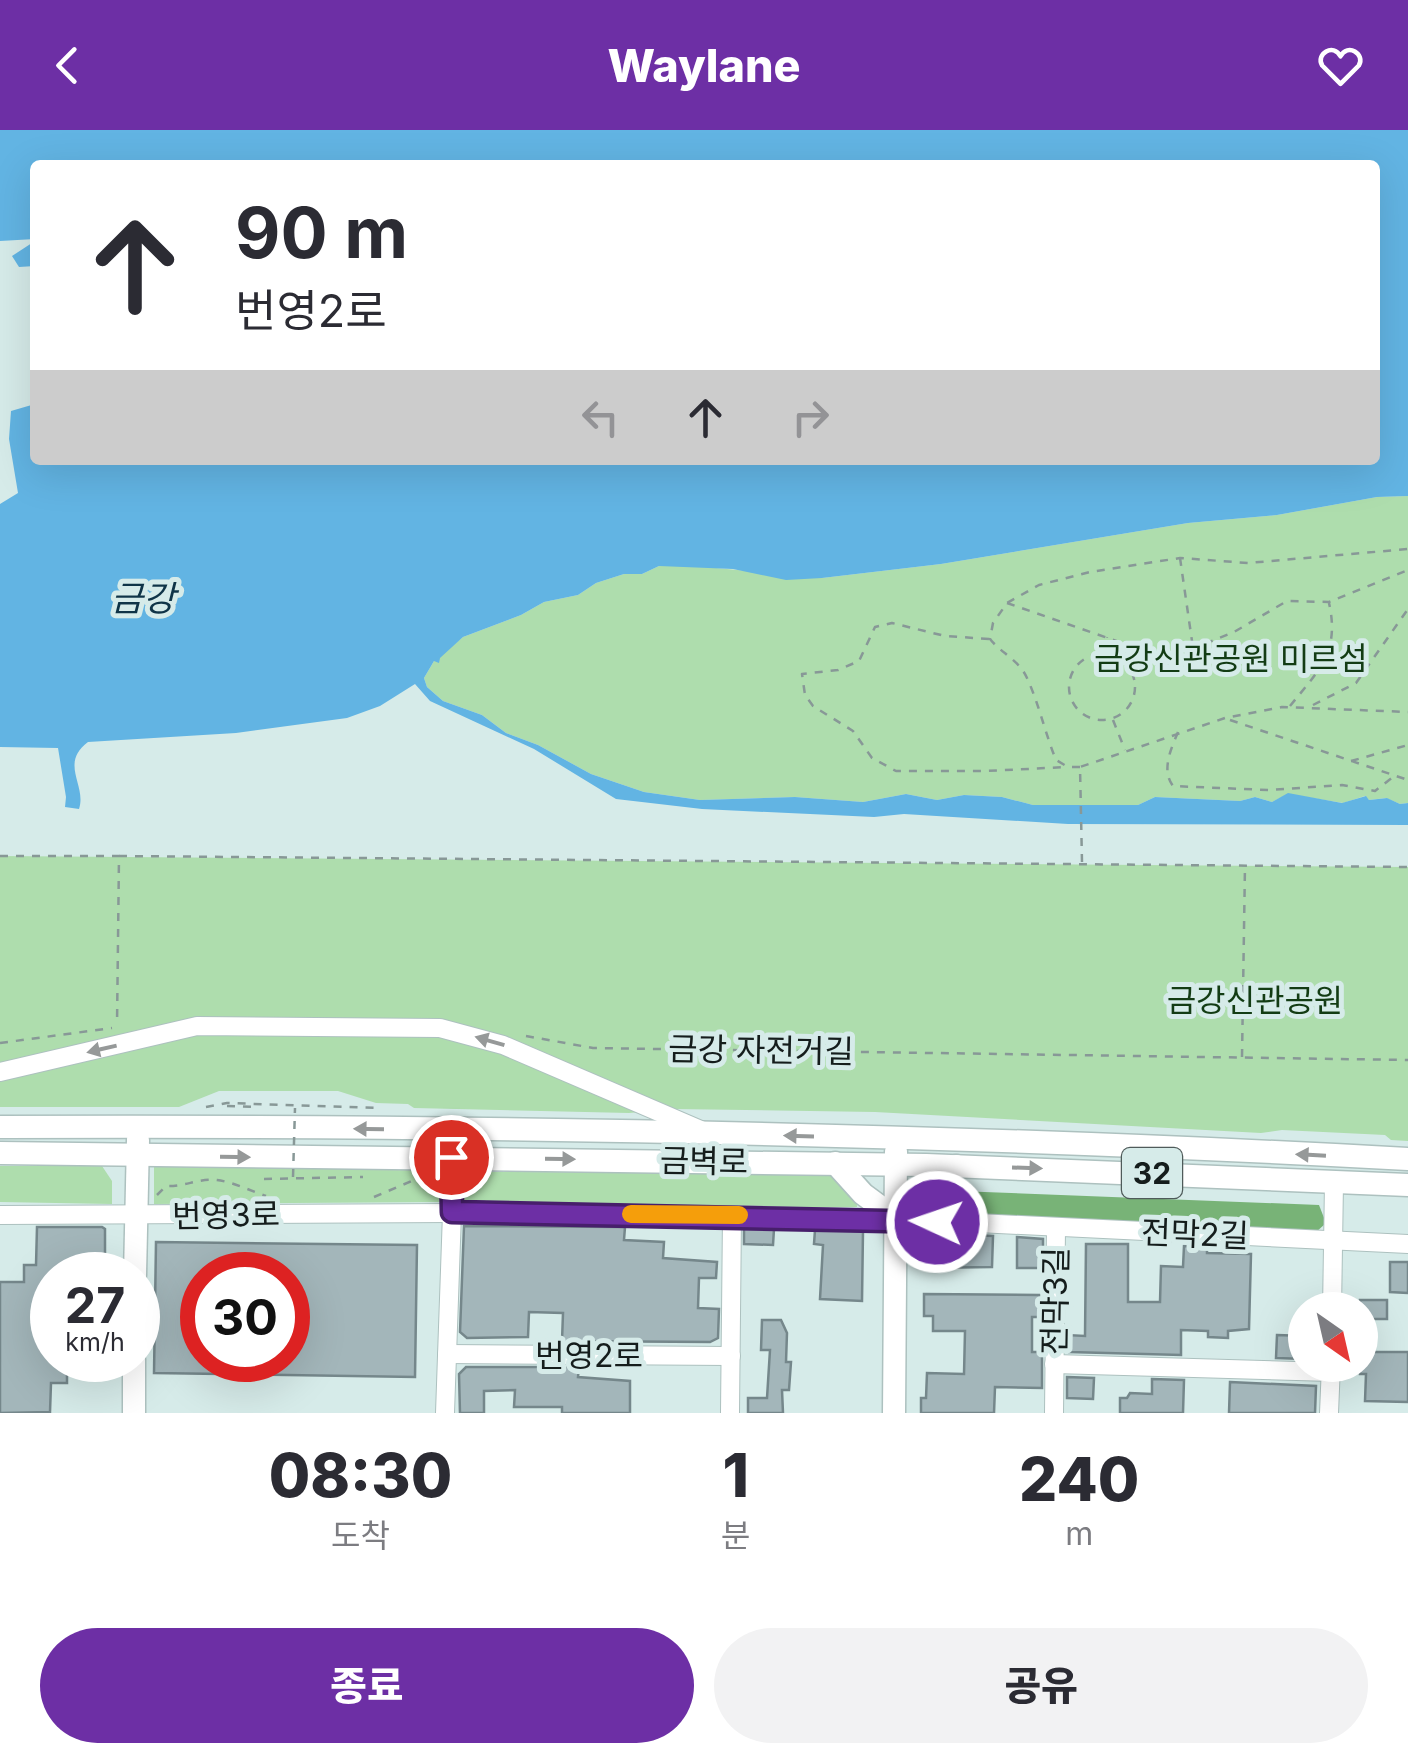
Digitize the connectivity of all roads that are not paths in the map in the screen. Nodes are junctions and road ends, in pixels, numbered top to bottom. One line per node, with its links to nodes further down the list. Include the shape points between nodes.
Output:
1 (0, 1072): 4 (street, one-way to 1, via 503,1045 440,1028 196,1026)
2 (138, 1126): 3 (main road, 금벽로 / 32); 4 (main road, 금벽로 / 32, one-way to 2); 7 (main road)
3 (0, 1127)
4 (708, 1133): 5 (main road, 금벽로 / 32, one-way to 4)
5 (896, 1138): 9 (main road, 금벽로 / 32, one-way to 5); 11 (main road)
6 (0, 1154): 7 (main road, 금벽로 / 32)
7 (138, 1155): 8 (main road, 금벽로 / 32, one-way to 8); 18 (main road)
8 (451, 1157): 10 (main road, 금벽로 / 32, one-way to 10); 15 (street)
9 (1408, 1160)
10 (835, 1163): 11 (main road, 금벽로 / 32); 19 (main road)
11 (895, 1164): 12 (main road, 금벽로 / 32); 19 (main road)
12 (956, 1166): 13 (main road, 금벽로 / 32, one-way to 13); 19 (main road)
13 (1334, 1182): 14 (main road, 금벽로 / 32); 21 (street)
14 (1408, 1186)
15 (452, 1212): 17 (street); 18 (street, 번영3로); 25 (street)
16 (0, 1215): 18 (street, 번영3로)
17 (732, 1215): 19 (street, 전막3길); 26 (street)
18 (136, 1216): 23 (main road)
19 (898, 1219): 20 (street, 전막3길); 34 (main road)
20 (1056, 1229): 21 (street, 전막2길); 27 (street, 전막3길)
21 (1333, 1240): 22 (street, 전막2길); 24 (street)
22 (1408, 1244)
23 (136, 1252)
24 (1332, 1292)
25 (446, 1354): 26 (street, 번영2로); 32 (street)
26 (732, 1356): 33 (street)
27 (1054, 1364): 28 (street); 35 (street, 전막3길)
28 (1288, 1367)
29 (134, 1382): 31 (main road)
30 (1330, 1382): 36 (street)
31 (134, 1413)
32 (445, 1413)
33 (730, 1413)
34 (894, 1413)
35 (1054, 1413)
36 (1329, 1413)

